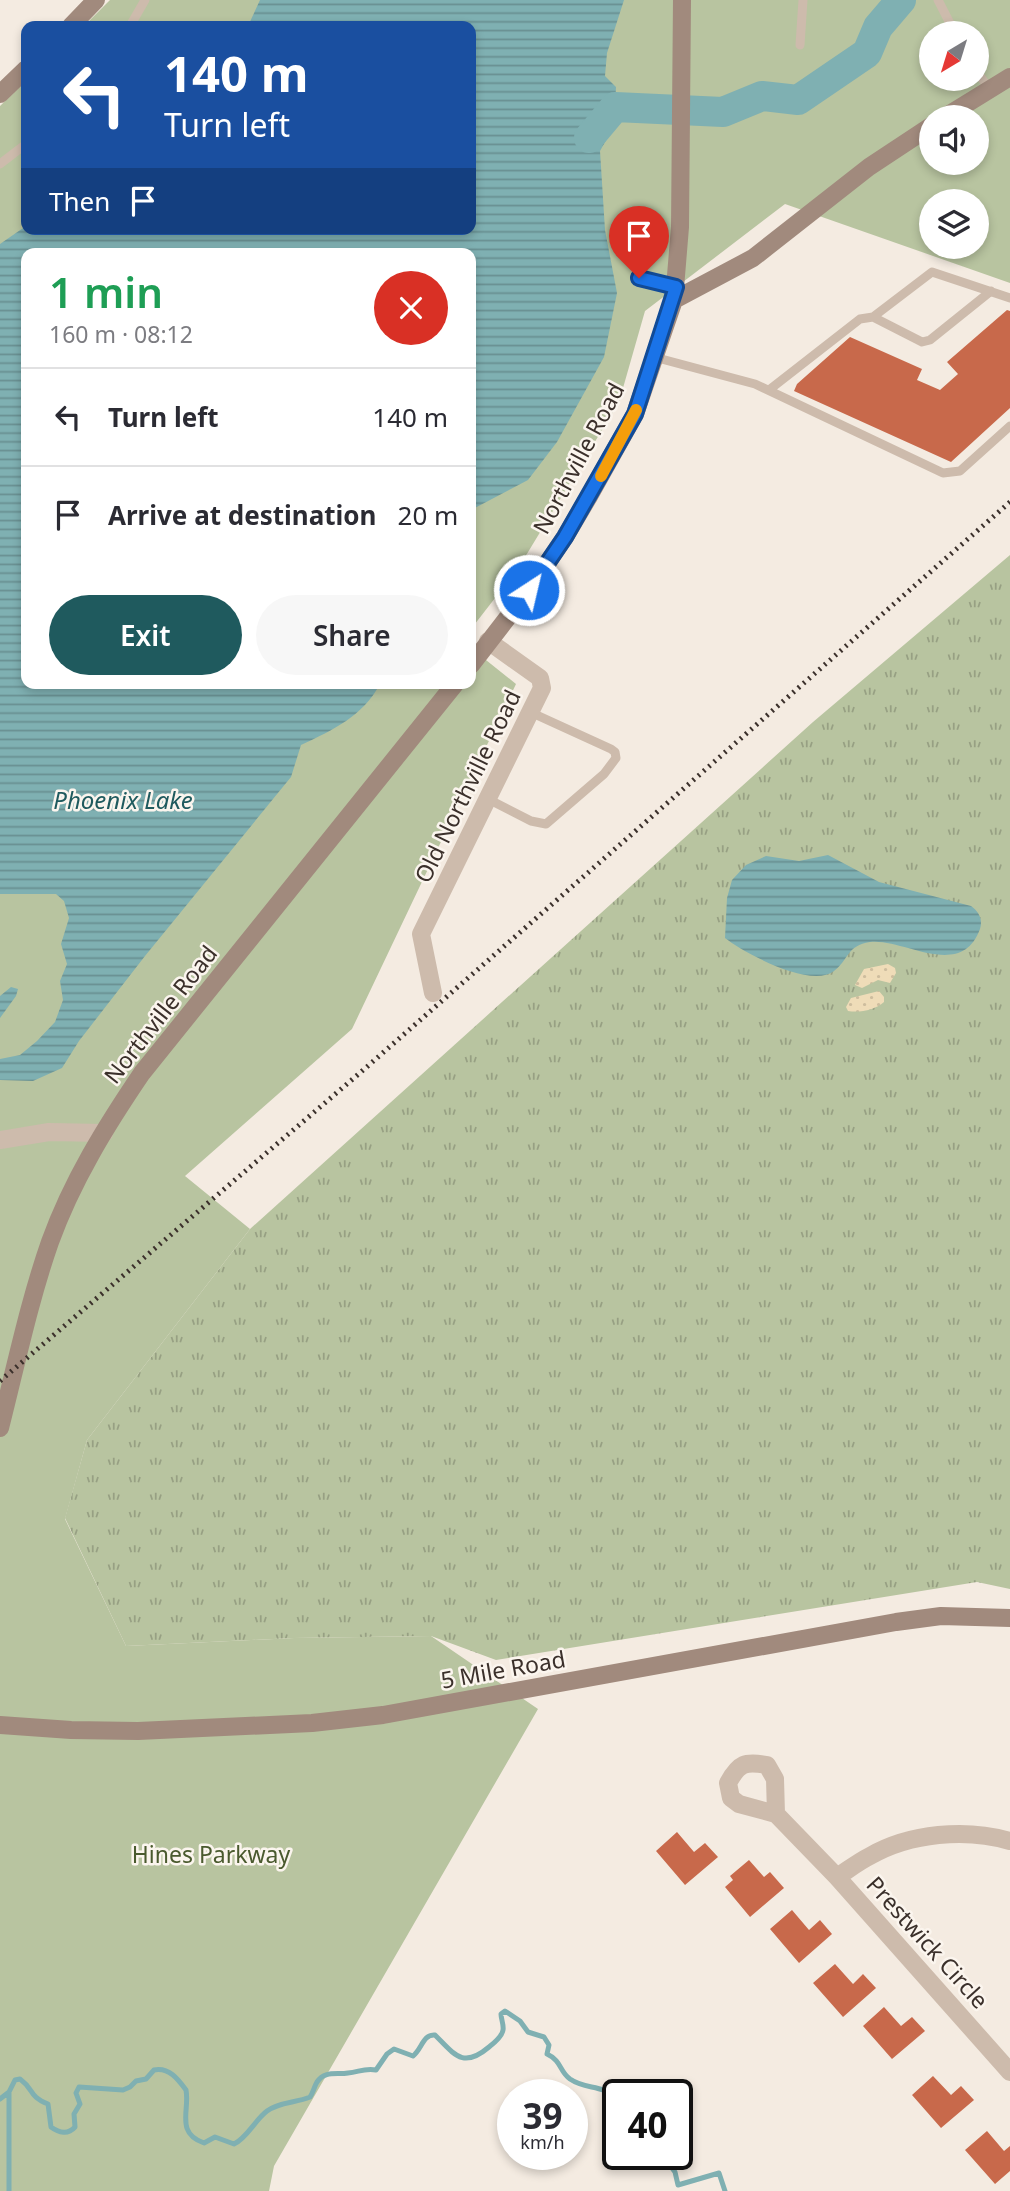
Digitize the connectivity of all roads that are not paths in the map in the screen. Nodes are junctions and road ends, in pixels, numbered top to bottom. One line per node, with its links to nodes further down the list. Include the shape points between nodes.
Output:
1 (96, 0): 6 (street)
2 (145, 0): 7 (lane)
3 (682, 0): 20 (street, Northville Road)
4 (803, 0): 9 (lane)
5 (938, 0): 8 (lane)
6 (76, 21)
7 (133, 21)
8 (949, 21)
9 (800, 45)
10 (21, 74): 13 (street)
11 (1010, 77): 12 (street)
12 (990, 90): 14 (street)
13 (0, 94)
14 (965, 105)
15 (919, 134): 20 (street, via 753,258)
16 (21, 148): 17 (lane)
17 (0, 164)
18 (631, 250): 20 (lane, via 639,278)
19 (990, 291): 21 (lane); 22 (lane, via 932,272); 22 (lane, via 922,342)
20 (675, 294): 23 (street, Northville Road)
21 (1010, 298)
22 (873, 317): 24 (lane, via 860,319)
23 (654, 357): 24 (lane); 26 (street, Northville Road, via 635,414 589,498 529,590)
24 (769, 390): 25 (lane, via 943,473 960,471)
25 (1010, 426)
26 (488, 641): 27 (street, Northville Road); 29 (street, Old Northville Road, via 540,678 542,688)
27 (476, 658)
28 (451, 689): 32 (street, Northville Road, via 142,1073)
29 (530, 712): 30 (street, Old Northville Road); 30 (lane, via 611,749 616,758 546,824 537,824)
30 (488, 799): 31 (street, Old Northville Road, via 421,934)
31 (433, 993)
32 (104, 1133): 33 (street, via 49,1132); 34 (street, Northville Road, via 77,1179 51,1241)
33 (0, 1140)
34 (0, 1428)
35 (1010, 1618): 36 (street, 5 Mile Road, via 941,1616 896,1622 433,1707 324,1721 138,1731)
36 (0, 1725)
37 (776, 1814): 39 (street, Prestwick Circle)
38 (1010, 1841): 39 (street, Prestwick Circle, via 972,1833 901,1843 870,1855)
39 (837, 1877): 40 (street, Prestwick Circle)
40 (1010, 2072)

